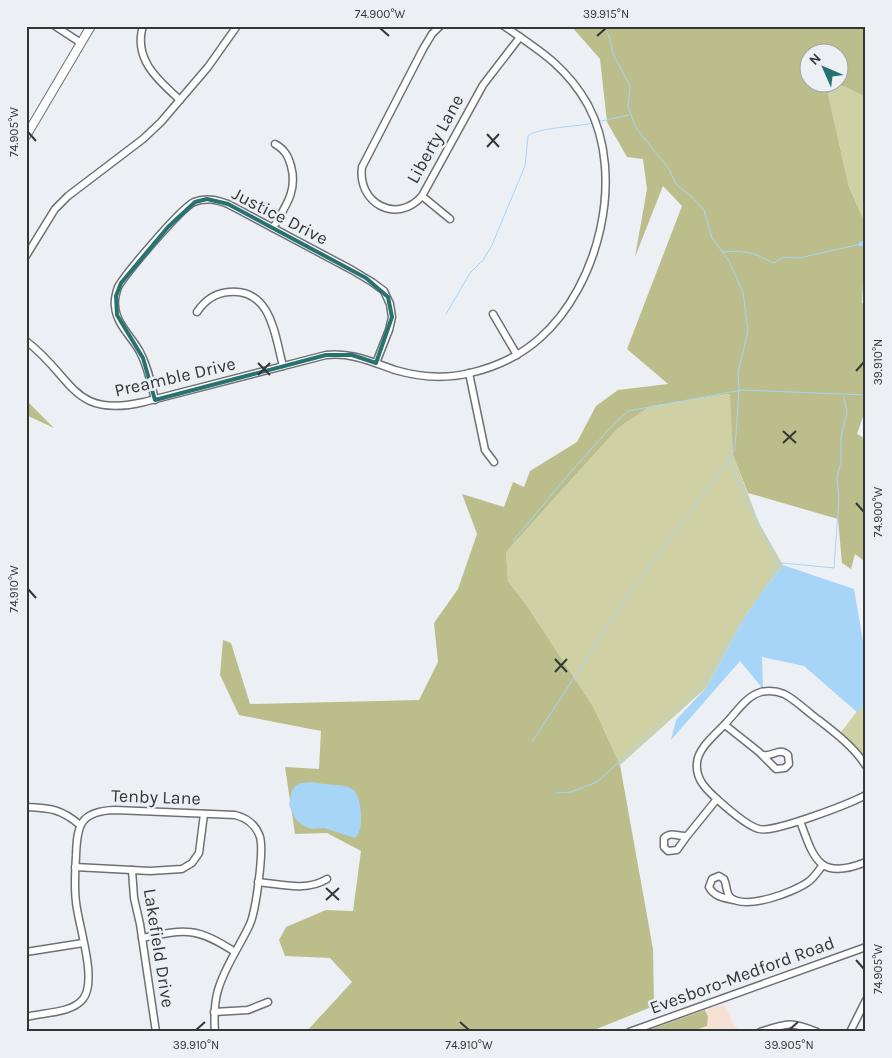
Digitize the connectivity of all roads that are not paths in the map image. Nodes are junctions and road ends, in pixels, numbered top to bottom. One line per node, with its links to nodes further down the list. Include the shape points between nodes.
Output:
1 (55, 26): 8 (street)
2 (90, 26): 8 (main road)
3 (143, 26): 9 (street, via 140,46 146,63 157,79)
4 (237, 26): 9 (street)
5 (440, 26): 12 (street, Liberty Lane, via 427,41 367,153 361,174 367,195 385,208 406,207)
6 (504, 26): 7 (street, Preamble Drive)
7 (520, 37): 12 (street, Liberty Lane, via 482,85); 19 (street, Preamble Drive, via 560,68 588,105 605,156 606,183 598,235 580,283 553,325)
8 (81, 43): 10 (main road)
9 (180, 100): 15 (street, via 143,138 61,203)
10 (26, 136)
11 (275, 144): 14 (street, via 287,154 294,182)
12 (422, 196): 13 (street)
13 (450, 220)
14 (273, 228): 20 (street, Justice Drive, via 384,291 392,317); 23 (street, Justice Drive, via 221,202 201,200 178,215 121,283 115,302 116,315 143,358)
15 (26, 256)
16 (197, 312): 21 (street, via 210,298 220,293 239,292 252,296 269,316)
17 (494, 314): 19 (street)
18 (26, 341): 23 (street, Preamble Drive, via 89,401 117,407)
19 (517, 355): 22 (street, Preamble Drive)
20 (376, 362): 21 (street, Preamble Drive, via 334,354); 22 (street, Preamble Drive, via 422,375)
21 (283, 366): 23 (street, Preamble Drive)
22 (469, 374): 24 (street, via 485,450)
23 (155, 400)
24 (494, 462)
25 (725, 725): 26 (street); 27 (street, via 762,691 779,693 795,701 835,734 854,750); 29 (street, via 706,744 697,762 702,784)
26 (762, 755)
27 (866, 766)
28 (866, 795): 32 (street)
29 (717, 799): 32 (street, via 759,829); 34 (street)
30 (26, 807): 33 (street, via 56,810)
31 (204, 814): 33 (street, Tenby Lane, via 103,811 91,814); 38 (street, via 201,848 192,863 176,870); 40 (street, Tenby Lane, via 235,815 253,825 261,843)
32 (800, 821): 36 (street, via 812,853)
33 (80, 826): 37 (street)
34 (687, 836)
35 (866, 862): 36 (street, via 840,869)
36 (823, 865): 41 (street, via 808,882 790,891 761,900)
37 (75, 866): 38 (street); 43 (street, via 76,901)
38 (132, 870): 42 (street, Lakefield Drive, via 133,894)
39 (327, 879): 40 (street, via 308,886)
40 (258, 882): 46 (street, Tenby Lane, via 252,918)
41 (734, 900)
42 (142, 938): 46 (street, via 190,931 209,937); 51 (street, Lakefield Drive)
43 (83, 944): 45 (street); 50 (street, via 88,983 83,1000 67,1009)
44 (866, 947): 53 (street, Evesboro-Medford Road)
45 (26, 952)
46 (235, 952): 49 (street, Tenby Lane, via 219,987)
47 (866, 1000): 56 (street)
48 (268, 1002): 49 (street, via 248,1010)
49 (214, 1012): 52 (street, Tenby Lane)
50 (26, 1017)
51 (156, 1032)
52 (215, 1032)
53 (629, 1032)
54 (760, 1032): 55 (street, via 789,1024)
55 (817, 1032)
56 (850, 1032)

